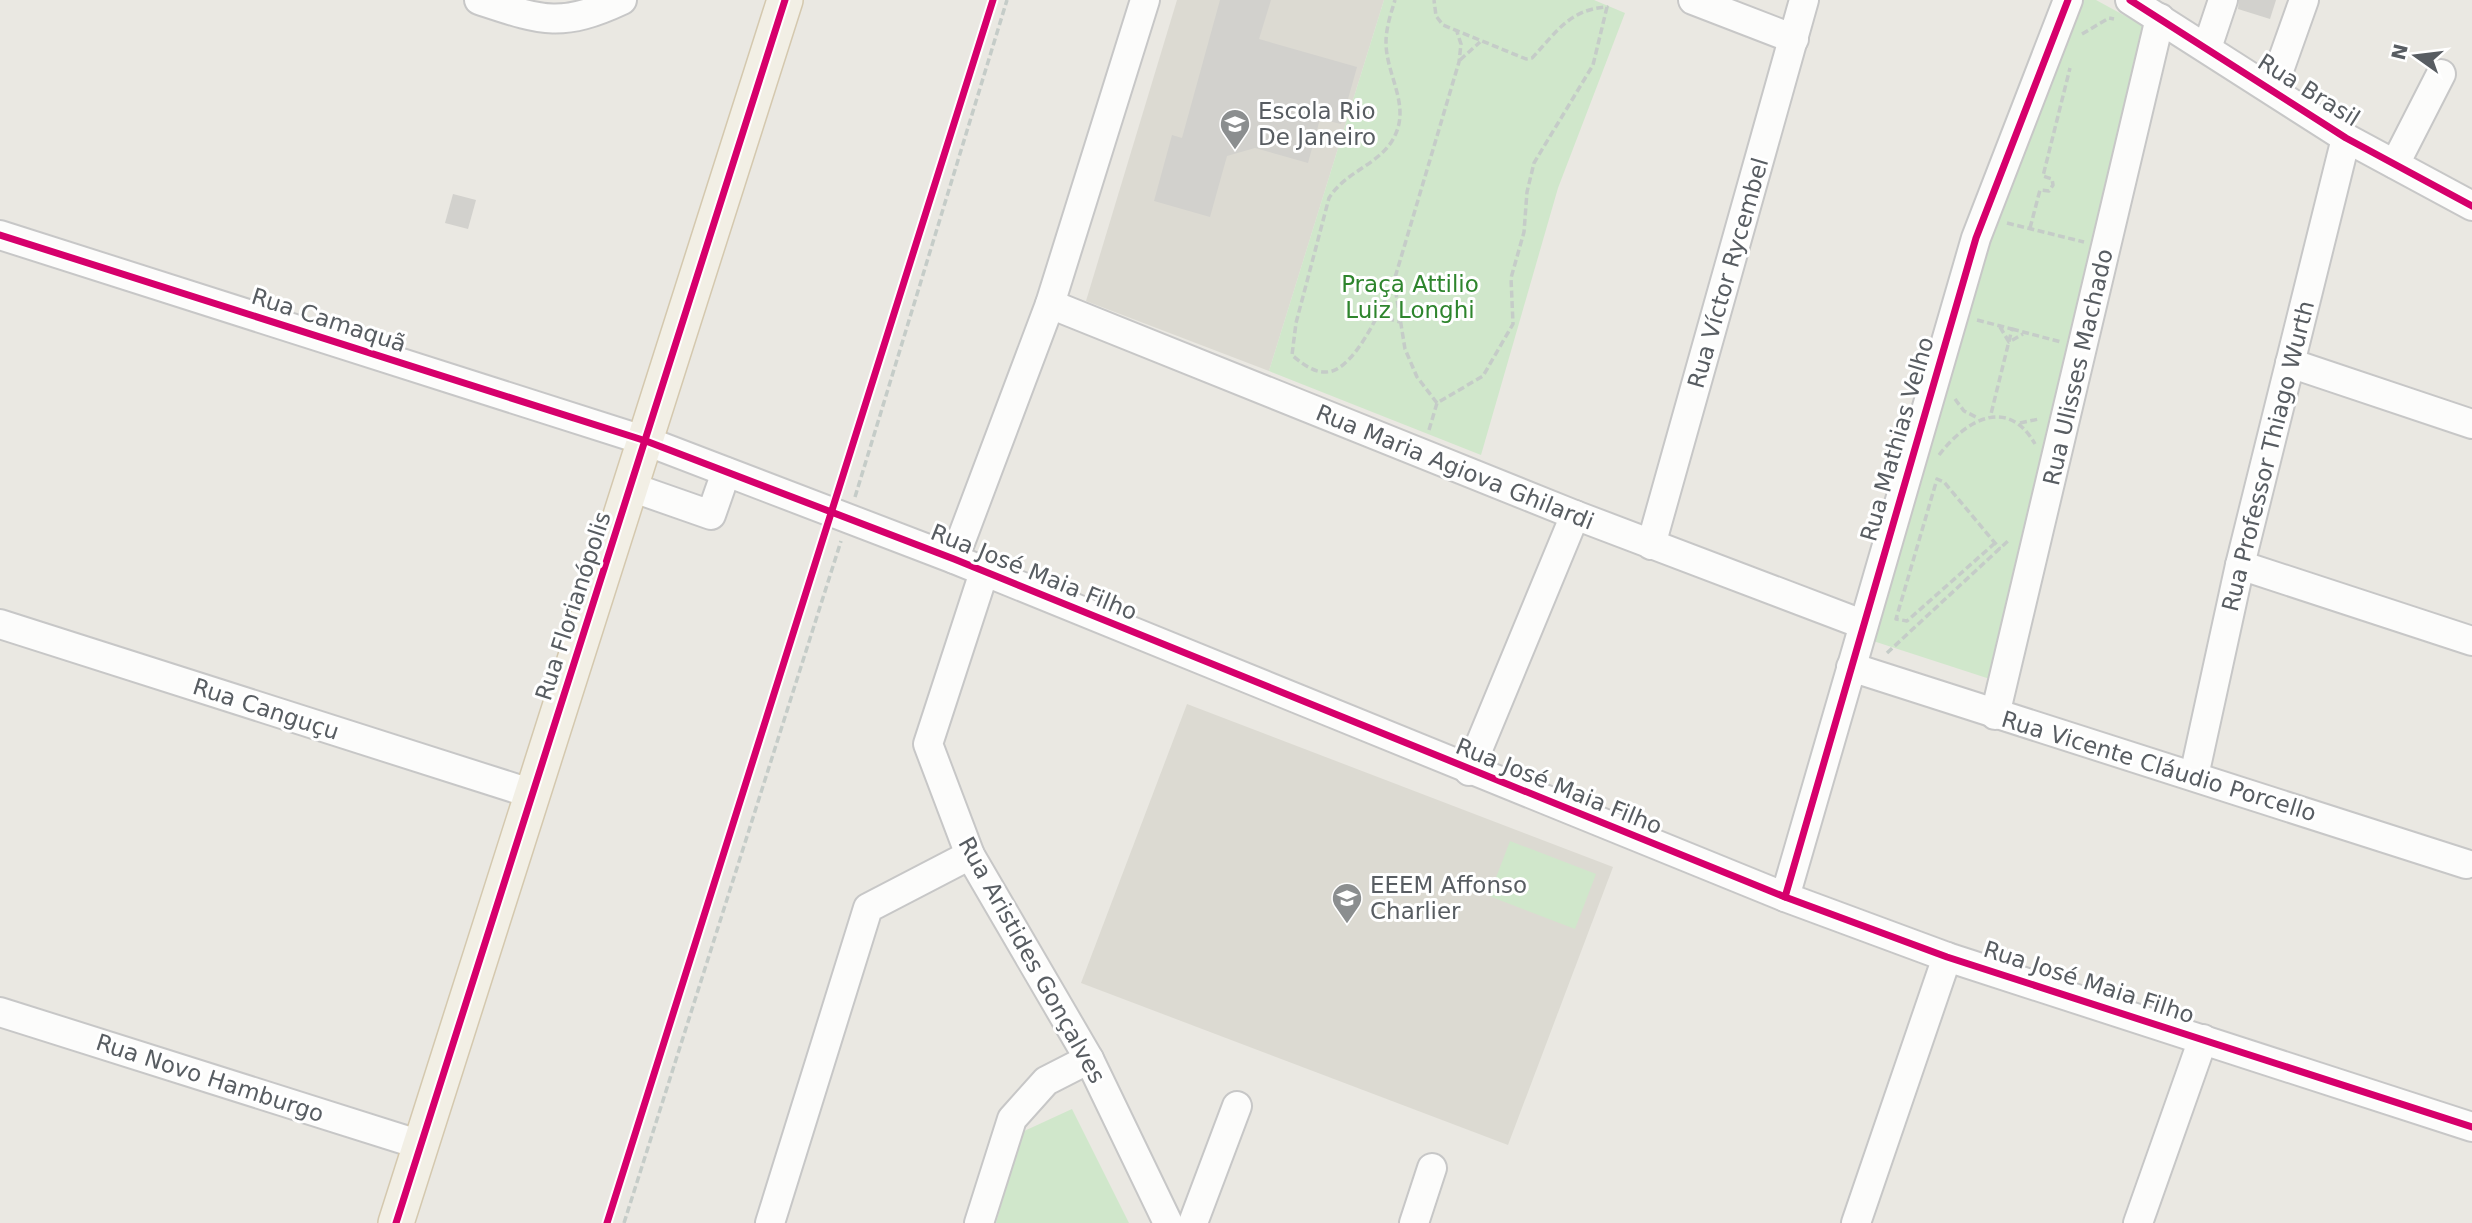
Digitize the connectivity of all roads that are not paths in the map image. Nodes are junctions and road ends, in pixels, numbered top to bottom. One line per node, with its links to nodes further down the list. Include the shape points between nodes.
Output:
1 (479, 0): 10 (street, via 523,15)
2 (622, 0): 10 (street, via 600,10)
3 (785, 0): 24 (main road, Rua Florianópolis)
4 (1145, 0): 21 (street)
5 (1693, 0): 13 (street)
6 (1804, 0): 13 (street, Rua Víctor Rycembel)
7 (2068, 0): 33 (street, Rua Mathias Velho, via 1976,238)
8 (2223, 0): 14 (street)
9 (2304, 0): 16 (street)
10 (556, 10)
11 (2124, 10): 12 (street, Rua Brasil)
12 (2160, 18): 14 (street, Rua Brasil); 36 (street, Rua Ulisses Machado)
13 (1794, 39): 28 (street, Rua Víctor Rycembel)
14 (2207, 48): 16 (street, Rua Brasil)
15 (2441, 74): 18 (street)
16 (2272, 90): 17 (street, Rua Brasil)
17 (2346, 138): 18 (street, Rua Brasil); 22 (street, Rua Professor Thiago Wurth)
18 (2395, 164): 19 (street, Rua Brasil)
19 (2472, 206)
20 (0, 236): 24 (street, Rua Camaquã)
21 (1050, 304): 27 (street, Rua Maria Agiova Ghilardi); 29 (street)
22 (2290, 363): 23 (street); 30 (street, Rua Professor Thiago Wurth)
23 (2472, 424)
24 (646, 441): 25 (street, Rua José Maia Filho); 26 (main road, Rua Florianópolis)
25 (726, 472): 26 (street, via 711,515); 29 (street, Rua José Maia Filho)
26 (631, 487): 39 (main road, Rua Florianópolis)
27 (1575, 515): 28 (street, Rua Maria Agiova Ghilardi); 37 (street)
28 (1651, 545): 33 (street, Rua Maria Agiova Ghilardi)
29 (954, 559): 31 (street, Rua José Maia Filho)
30 (2240, 565): 34 (street); 38 (street, Rua Professor Thiago Wurth)
31 (984, 572): 37 (street, Rua José Maia Filho); 40 (street, Rua Aristides Gonçalves, via 928,744)
32 (0, 624): 39 (street, Rua Canguçu)
33 (1862, 624): 35 (street, Rua Mathias Velho)
34 (2472, 641)
35 (1851, 667): 36 (street, Rua Vicente Cláudio Porcello); 42 (street, Rua Mathias Velho)
36 (1995, 715): 38 (street, Rua Vicente Cláudio Porcello)
37 (1469, 771): 42 (street, Rua José Maia Filho)
38 (2194, 776): 41 (street, Rua Vicente Cláudio Porcello)
39 (533, 794): 49 (main road, Rua Florianópolis)
40 (970, 855): 46 (street, Rua Aristides Gonçalves); 52 (street, via 868,908)
41 (2466, 864)
42 (1785, 897): 43 (street, Rua José Maia Filho)
43 (1947, 957): 45 (street, Rua José Maia Filho); 57 (street)
44 (0, 1012): 49 (street, Rua Novo Hamburgo)
45 (2203, 1039): 48 (street, Rua José Maia Filho); 58 (street)
46 (1089, 1059): 53 (street, via 1046,1081 1012,1119); 54 (street, Rua Aristides Gonçalves)
47 (1237, 1105): 55 (street)
48 (2472, 1127)
49 (421, 1145): 51 (main road, Rua Florianópolis)
50 (1433, 1168): 56 (street)
51 (396, 1223)
52 (770, 1223)
53 (979, 1223)
54 (1168, 1223)
55 (1193, 1223)
56 (1415, 1223)
57 (1856, 1223)
58 (2138, 1223)

